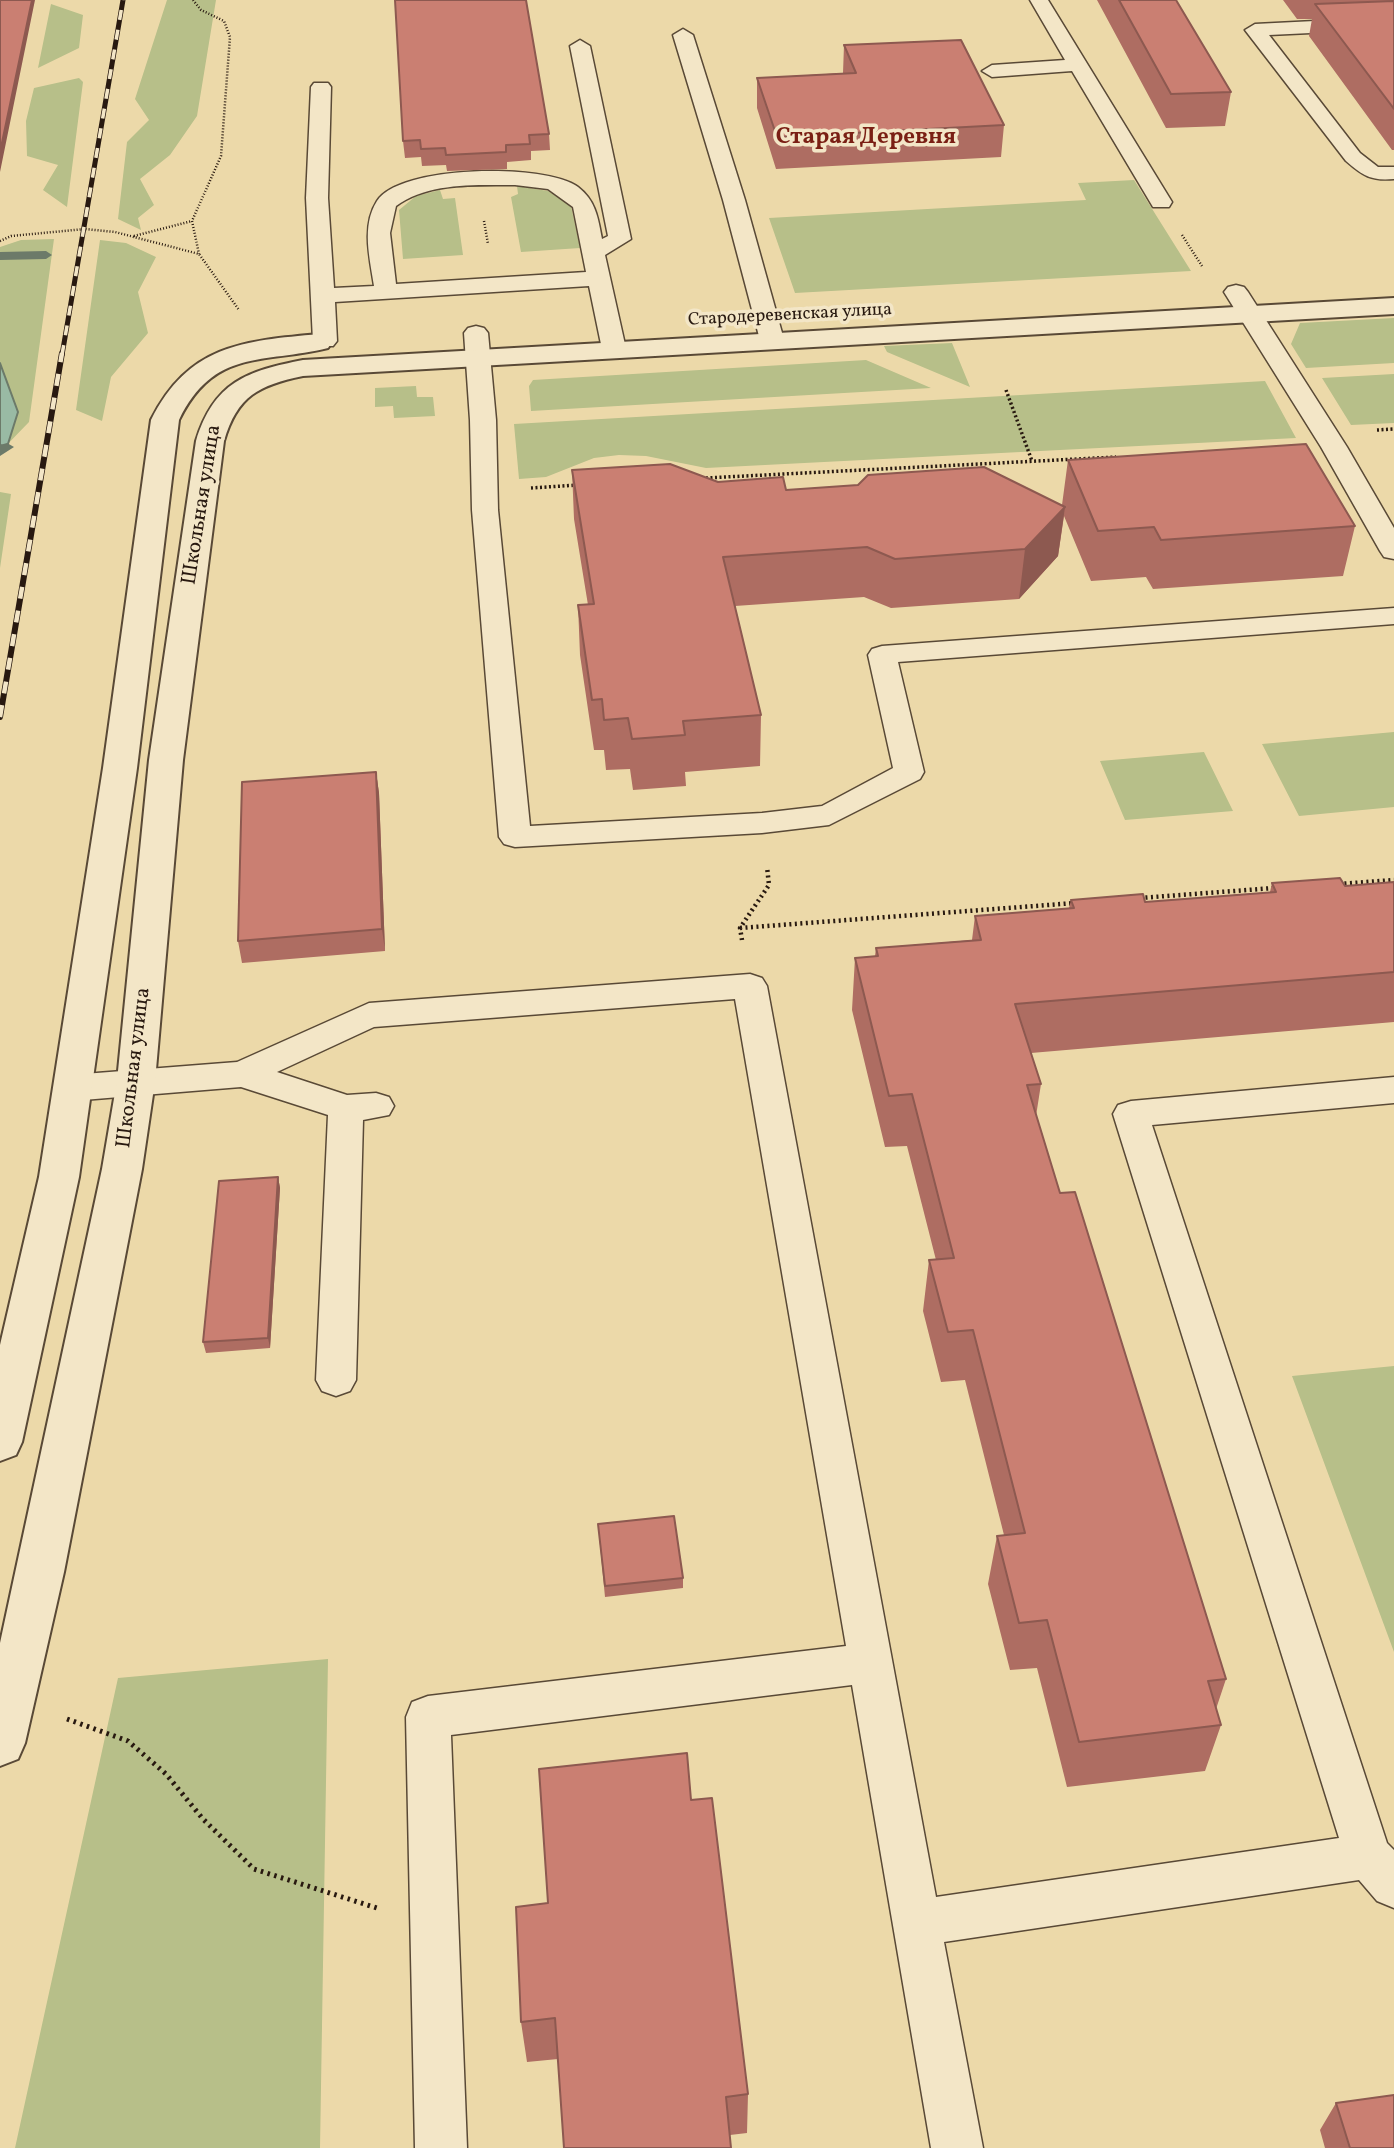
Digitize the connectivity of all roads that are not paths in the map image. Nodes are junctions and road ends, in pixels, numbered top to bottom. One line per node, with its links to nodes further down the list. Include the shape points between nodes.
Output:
1 (1039, 0): 5 (lane)
2 (1394, 23): 8 (lane, via 1255,30 1353,157)
3 (683, 35): 17 (lane)
4 (580, 46): 10 (lane, via 620,239)
5 (1078, 65): 6 (lane); 9 (lane)
6 (992, 71)
7 (321, 87): 14 (lane, via 317,198)
8 (1385, 179)
9 (1161, 202)
10 (593, 252): 11 (lane); 13 (lane, via 584,206 572,191 548,182 511,178 444,181 389,199 379,217)
11 (600, 278): 13 (lane); 18 (lane)
12 (1394, 284): 15 (street, Стародеревенская улица)
13 (386, 292): 14 (lane)
14 (323, 296): 20 (lane)
15 (1243, 303): 16 (street, Стародеревенская улица); 17 (street, Стародеревенская улица); 23 (lane)
16 (1394, 306)
17 (769, 329): 18 (street, Стародеревенская улица)
18 (612, 337): 21 (street, Стародеревенская улица)
19 (351, 340): 20 (street)
20 (325, 341): 27 (street, via 248,350 215,362 174,396 165,420 120,768)
21 (469, 341): 22 (street, Стародеревенская улица, via 280,372); 24 (lane, via 515,837 829,815 909,772 882,655)
22 (236, 391): 26 (street, Школьная улица, via 216,417 210,441 166,760)
23 (1394, 551)
24 (1394, 616)
25 (242, 1074): 26 (lane); 29 (lane, via 361,1107); 31 (lane, via 369,1015 750,986)
26 (136, 1081): 27 (lane); 32 (street, Школьная улица, via 41,1572)
27 (71, 1088): 30 (street, via 59,1177)
28 (1394, 1090): 33 (lane, via 1131,1114)
29 (336, 1380)
30 (0, 1441)
31 (870, 1663): 34 (lane); 35 (lane, via 428,1717)
32 (0, 1743)
33 (1381, 1870): 34 (lane)
34 (916, 1923): 36 (lane)
35 (441, 2148)
36 (957, 2148)

